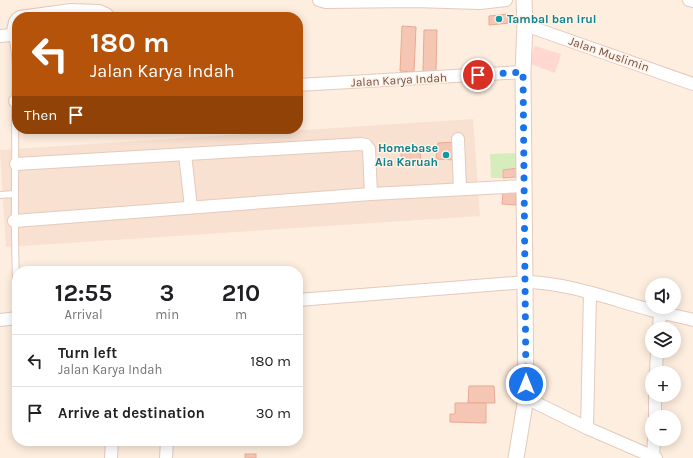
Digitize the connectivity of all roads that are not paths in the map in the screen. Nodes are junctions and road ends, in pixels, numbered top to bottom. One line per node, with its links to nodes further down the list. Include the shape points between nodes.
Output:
1 (319, 0): 2 (street, via 480,3)
2 (506, 0)
3 (524, 0): 7 (street)
4 (73, 9): 5 (street); 6 (street)
5 (53, 12)
6 (101, 12)
7 (525, 25): 10 (street); 11 (street, Jalan Muslimin)
8 (12, 26): 9 (street)
9 (6, 35)
10 (523, 72): 12 (street, Jalan Karya Indah); 17 (street)
11 (693, 84)
12 (303, 86)
13 (16, 134): 16 (lane)
14 (458, 139): 18 (street)
15 (185, 154): 16 (street); 21 (street, via 364,144 369,149); 22 (street)
16 (16, 164): 20 (lane)
17 (524, 186): 18 (street); 25 (street)
18 (460, 189): 21 (street)
19 (0, 194): 20 (lane)
20 (15, 194): 23 (lane)
21 (371, 194): 22 (street)
22 (191, 207): 23 (street)
23 (14, 221): 24 (lane)
24 (16, 266)
25 (526, 282): 26 (street, via 540,282); 27 (street); 33 (street)
26 (590, 293): 28 (street); 34 (street)
27 (303, 300)
28 (645, 309)
29 (665, 314): 32 (street)
30 (12, 319): 31 (street)
31 (0, 320)
32 (693, 320)
33 (526, 398): 34 (street); 41 (street)
34 (587, 428): 38 (street)
35 (112, 446): 39 (street)
36 (167, 446): 40 (street)
37 (654, 446): 38 (street)
38 (655, 457)
39 (111, 458)
40 (166, 458)
41 (516, 458)

